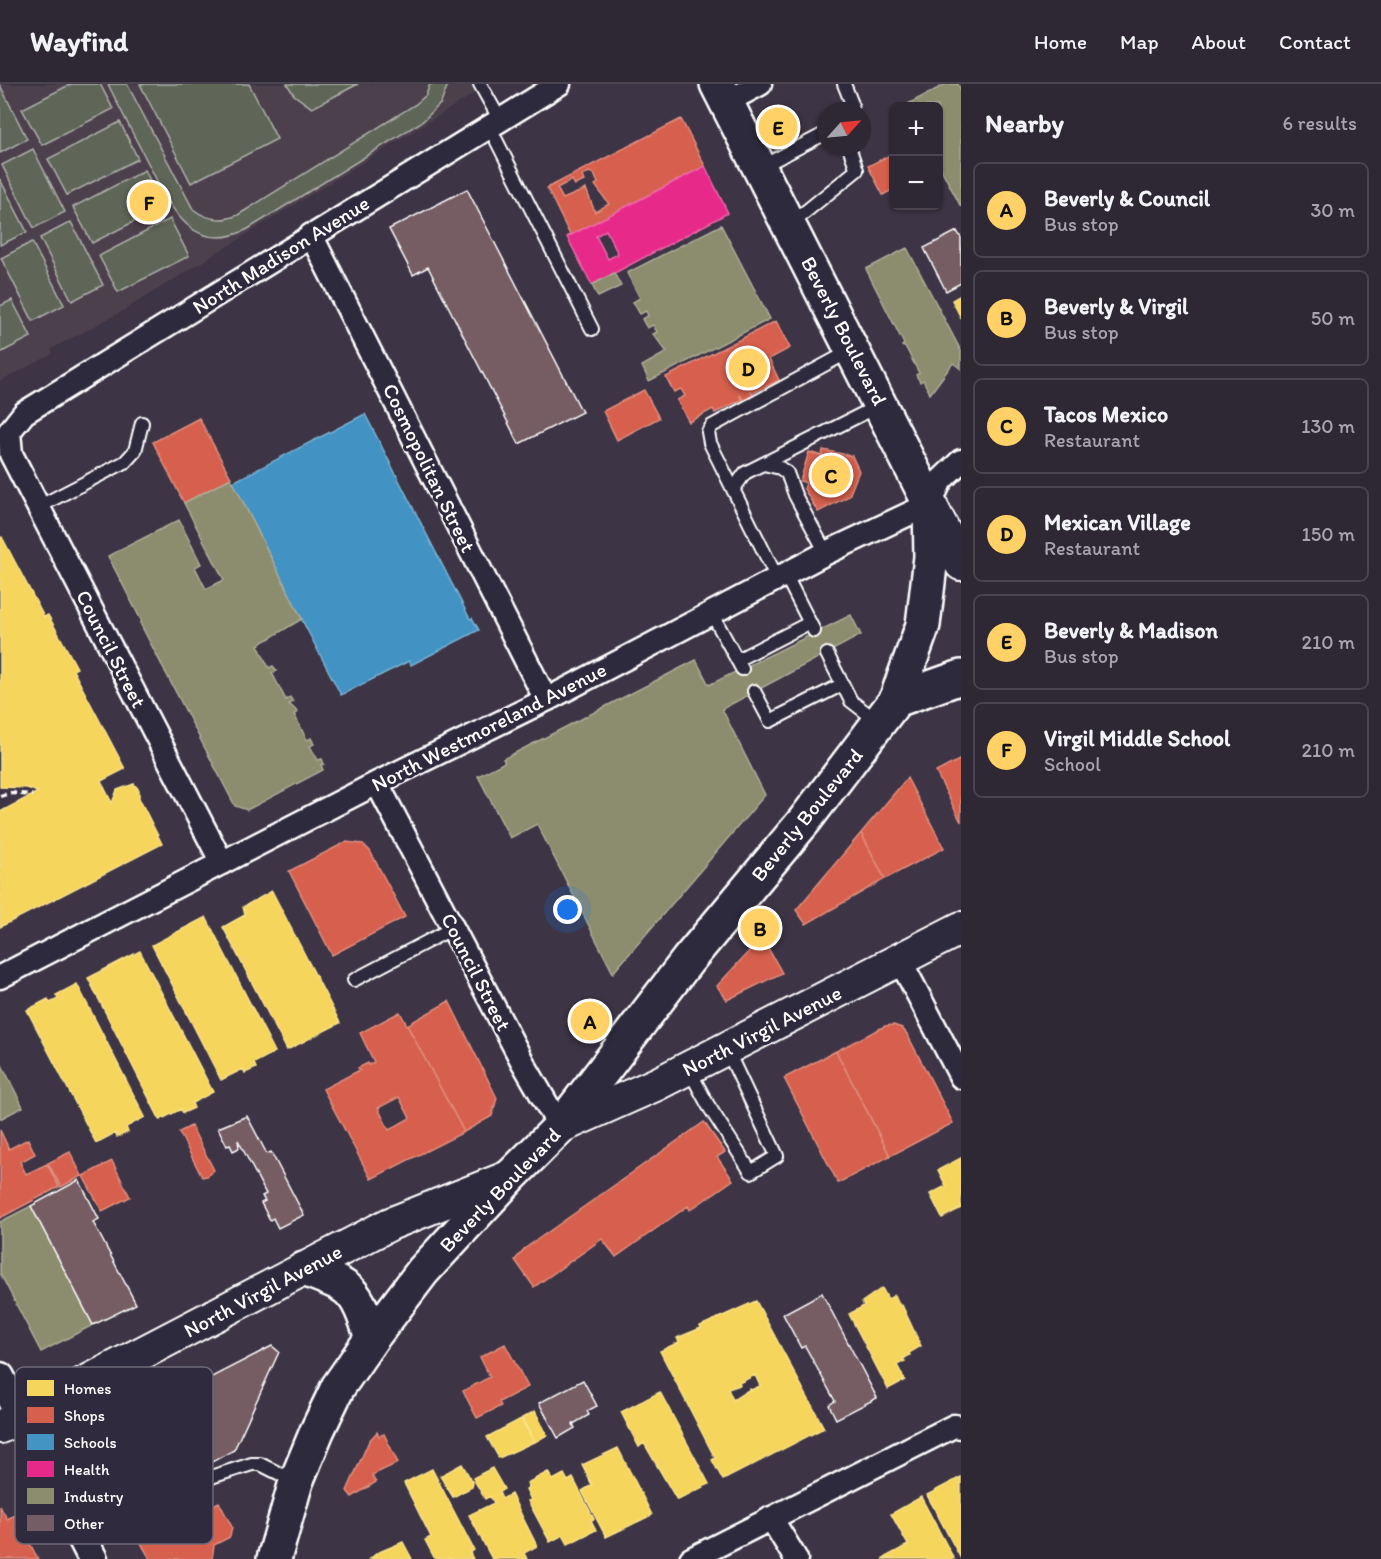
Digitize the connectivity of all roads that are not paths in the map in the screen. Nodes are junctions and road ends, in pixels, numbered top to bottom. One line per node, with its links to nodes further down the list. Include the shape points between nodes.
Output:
1 (480, 84): 7 (lane)
2 (559, 84): 7 (street, North Madison Avenue)
3 (760, 84): 5 (street)
4 (844, 84): 6 (lane)
5 (722, 93): 10 (main road, Beverly Boulevard)
6 (851, 102)
7 (495, 123): 12 (street, North Madison Avenue); 13 (lane)
8 (817, 138): 10 (lane)
9 (852, 156): 11 (lane, via 857,170)
10 (760, 168): 11 (main road, Beverly Boulevard)
11 (789, 225): 14 (main road, Beverly Boulevard)
12 (311, 235): 17 (street, North Madison Avenue, via 24,413); 31 (street, Cosmopolitan Street)
13 (592, 329)
14 (853, 350): 15 (main road, Beverly Boulevard); 20 (lane, via 712,426 708,432 710,443)
15 (882, 405): 19 (lane); 21 (main road, Beverly Boulevard)
16 (142, 423): 22 (lane, via 135,451 125,462)
17 (9, 432): 22 (street, Council Street, via 11,454)
18 (961, 461): 21 (street, via 942,480)
19 (764, 464): 20 (lane, via 745,473); 23 (lane, via 787,473)
20 (733, 490): 25 (lane)
21 (930, 504): 23 (street, North Westmoreland Avenue); 24 (main road); 32 (main road, Beverly Boulevard, via 932,557 923,625)
22 (38, 507): 34 (street, Council Street)
23 (826, 553): 25 (street, North Westmoreland Avenue)
24 (961, 564)
25 (781, 576): 26 (street, North Westmoreland Avenue); 26 (lane, via 812,627 739,664)
26 (711, 612): 31 (street, North Westmoreland Avenue)
27 (827, 654): 29 (lane)
28 (961, 677): 32 (main road)
29 (841, 685): 30 (lane, via 770,721); 32 (lane, via 851,701)
30 (754, 692)
31 (546, 700): 33 (street, North Westmoreland Avenue)
32 (888, 712): 43 (main road, Beverly Boulevard, via 805,820 688,960)
33 (377, 783): 34 (street, North Westmoreland Avenue); 35 (street, Council Street)
34 (222, 863): 38 (street, North Westmoreland Avenue)
35 (453, 927): 39 (lane); 43 (street, Council Street)
36 (961, 928): 37 (main road, North Virgil Avenue)
37 (900, 960): 40 (main road, North Virgil Avenue); 42 (street)
38 (0, 977)
39 (354, 980)
40 (726, 1049): 41 (main road, North Virgil Avenue); 41 (lane, via 777,1156 751,1172)
41 (688, 1068): 43 (main road, North Virgil Avenue)
42 (961, 1077)
43 (561, 1127): 44 (main road, Beverly Boulevard)
44 (511, 1176): 45 (main road, North Virgil Avenue, via 390,1224); 46 (main road, Beverly Boulevard, via 423,1271)
45 (304, 1269): 46 (main road, via 353,1292); 47 (main road, North Virgil Avenue)
46 (372, 1338): 52 (main road, Beverly Boulevard, via 338,1387)
47 (116, 1367)
48 (0, 1377): 49 (street)
49 (10, 1422)
50 (958, 1427): 53 (street)
51 (213, 1477): 52 (lane, via 260,1464)
52 (296, 1482): 54 (main road, Beverly Boulevard)
53 (771, 1518): 55 (street); 56 (street)
54 (274, 1559)
55 (691, 1559)
56 (796, 1559)

